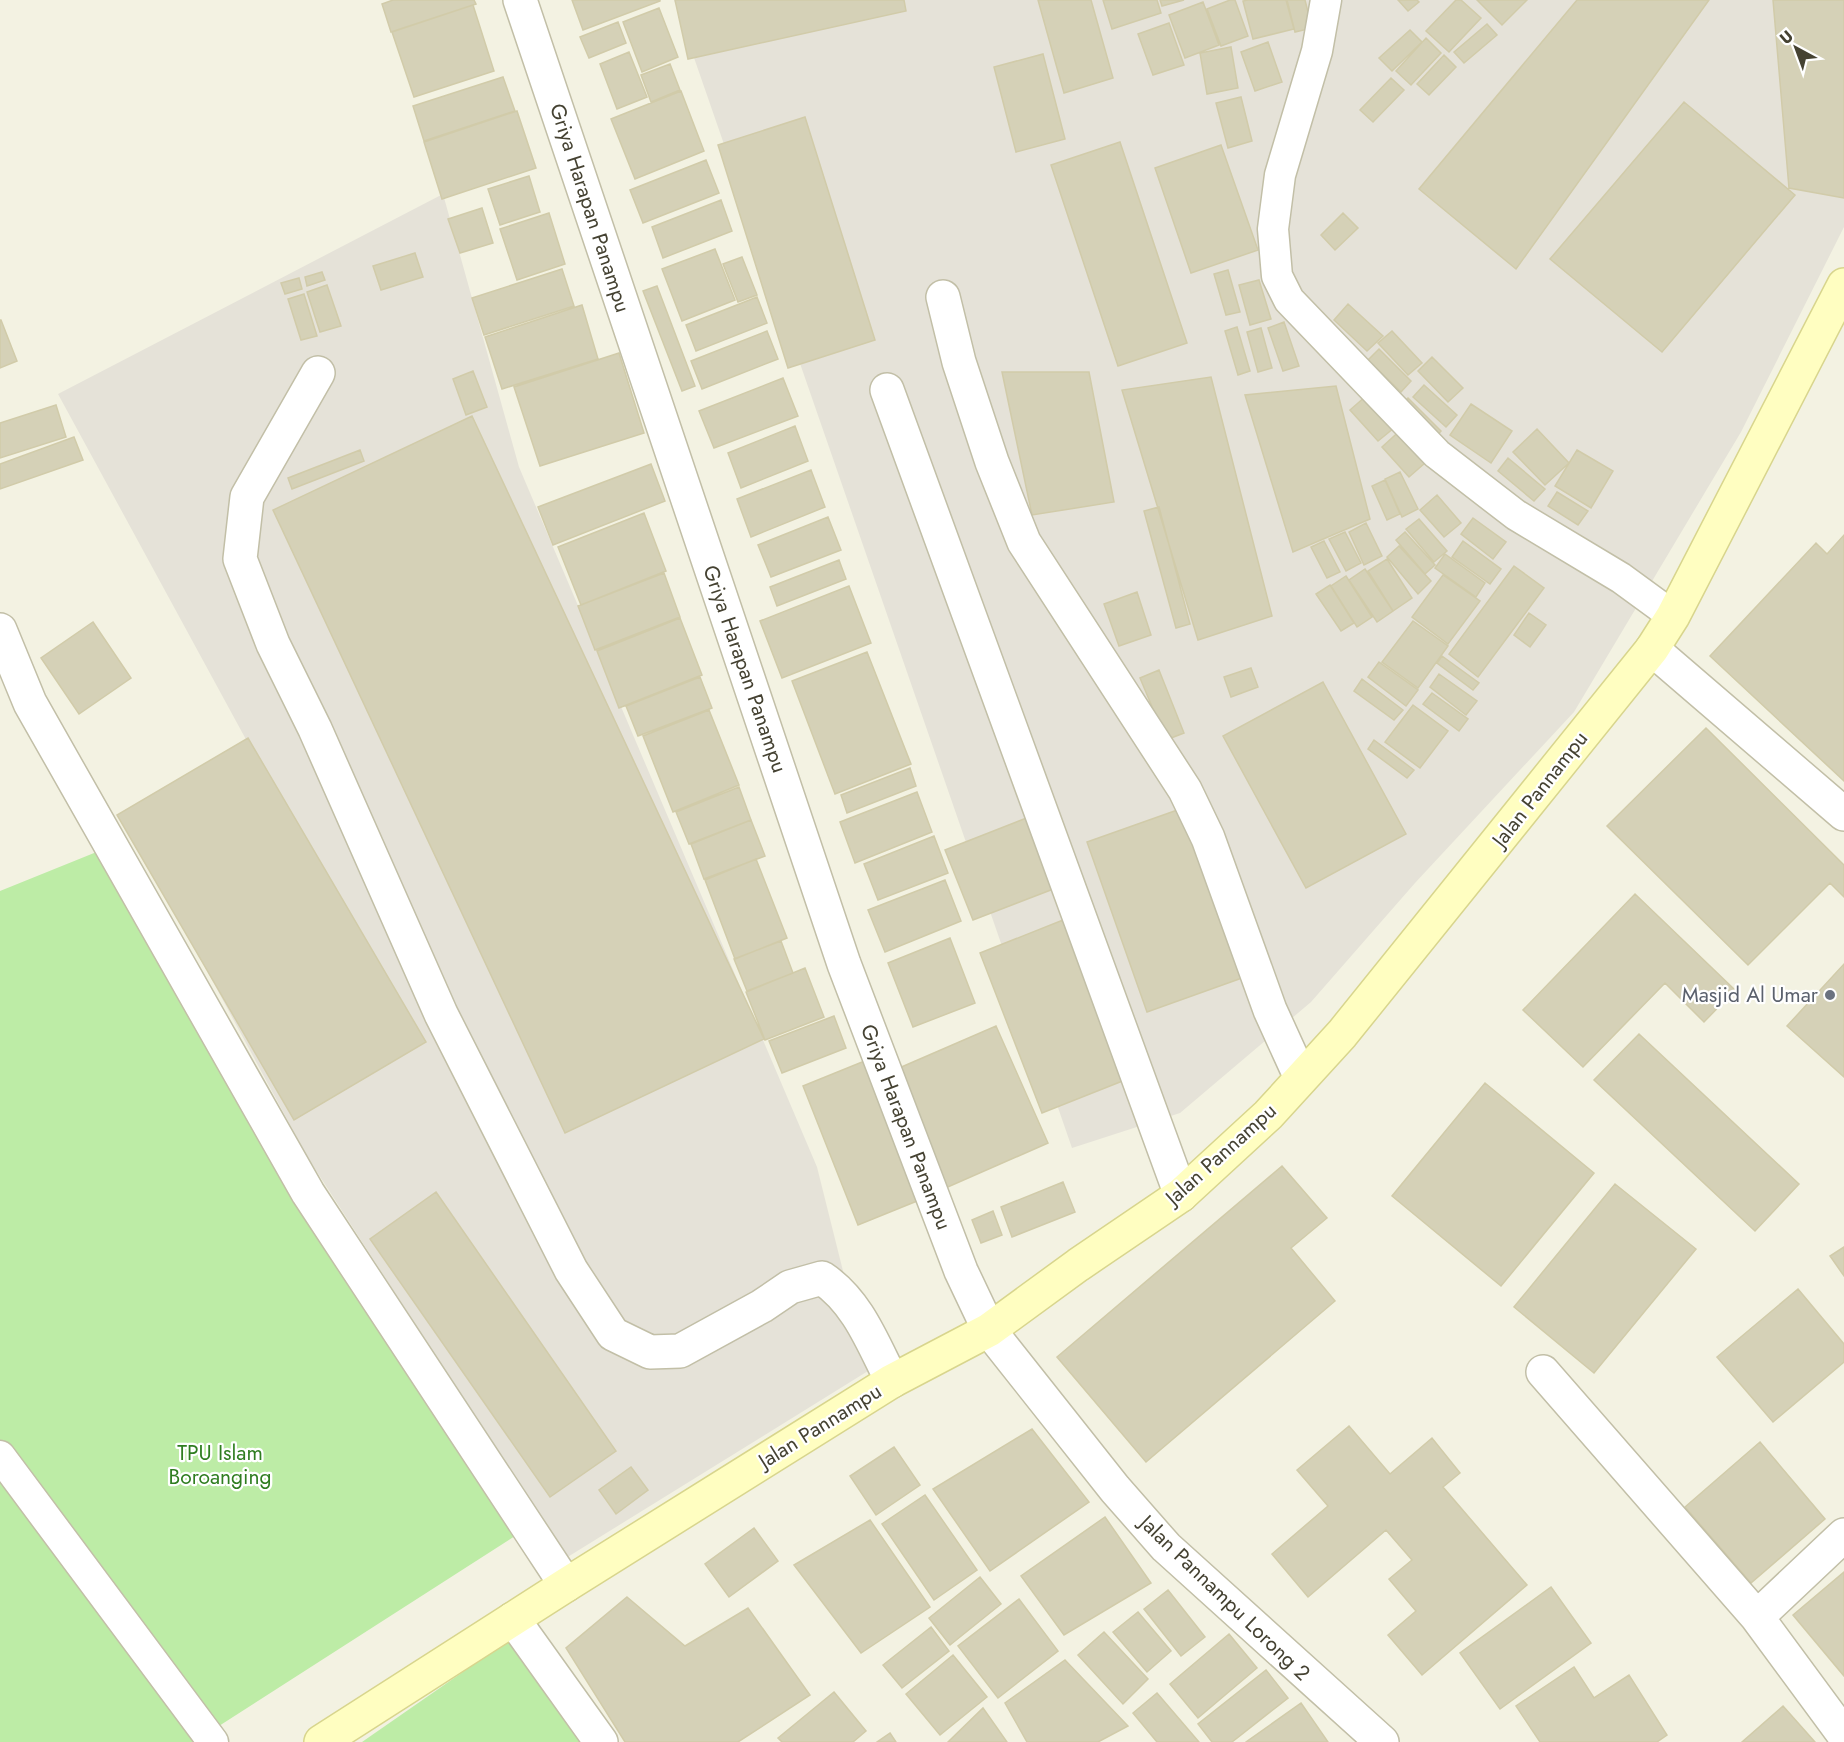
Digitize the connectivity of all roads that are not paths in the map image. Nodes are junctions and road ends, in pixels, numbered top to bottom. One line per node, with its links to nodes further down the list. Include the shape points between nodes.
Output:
1 (520, 0): 13 (street, Griya Harapan Panampu, via 844,964 961,1271)
2 (1326, 0): 7 (lane, via 1317,51 1280,175 1274,229 1277,276 1289,300 1437,454 1516,515 1622,578)
3 (1844, 285): 7 (main road, Jalan Pannampu)
4 (943, 297): 11 (street, via 981,429 1024,542 1185,790 1208,838 1270,1010)
5 (318, 373): 15 (street, via 247,497 240,559 273,644 441,1014 571,1270 613,1334 650,1352 680,1351 790,1287 822,1278 841,1292 859,1316)
6 (887, 390): 12 (street)
7 (1673, 616): 9 (main road, Jalan Pannampu)
8 (0, 630): 18 (street, via 30,704 308,1193)
9 (1652, 649): 10 (street); 11 (main road, Jalan Pannampu, via 1451,901)
10 (1844, 814)
11 (1302, 1078): 12 (main road, Jalan Pannampu)
12 (1181, 1195): 13 (main road, Jalan Pannampu)
13 (989, 1330): 15 (main road, Jalan Pannampu); 25 (street, Jalan Pannampu Lorong 2, via 1166,1547)
14 (1543, 1372): 19 (street)
15 (892, 1381): 18 (main road, Jalan Pannampu)
16 (0, 1456): 22 (lane)
17 (1844, 1535): 19 (street)
18 (566, 1585): 20 (main road, Jalan Pannampu)
19 (1757, 1617): 21 (street)
20 (513, 1619): 23 (main road, Jalan Pannampu); 24 (street)
21 (1844, 1735)
22 (213, 1742)
23 (321, 1742)
24 (601, 1742)
25 (1382, 1742)

